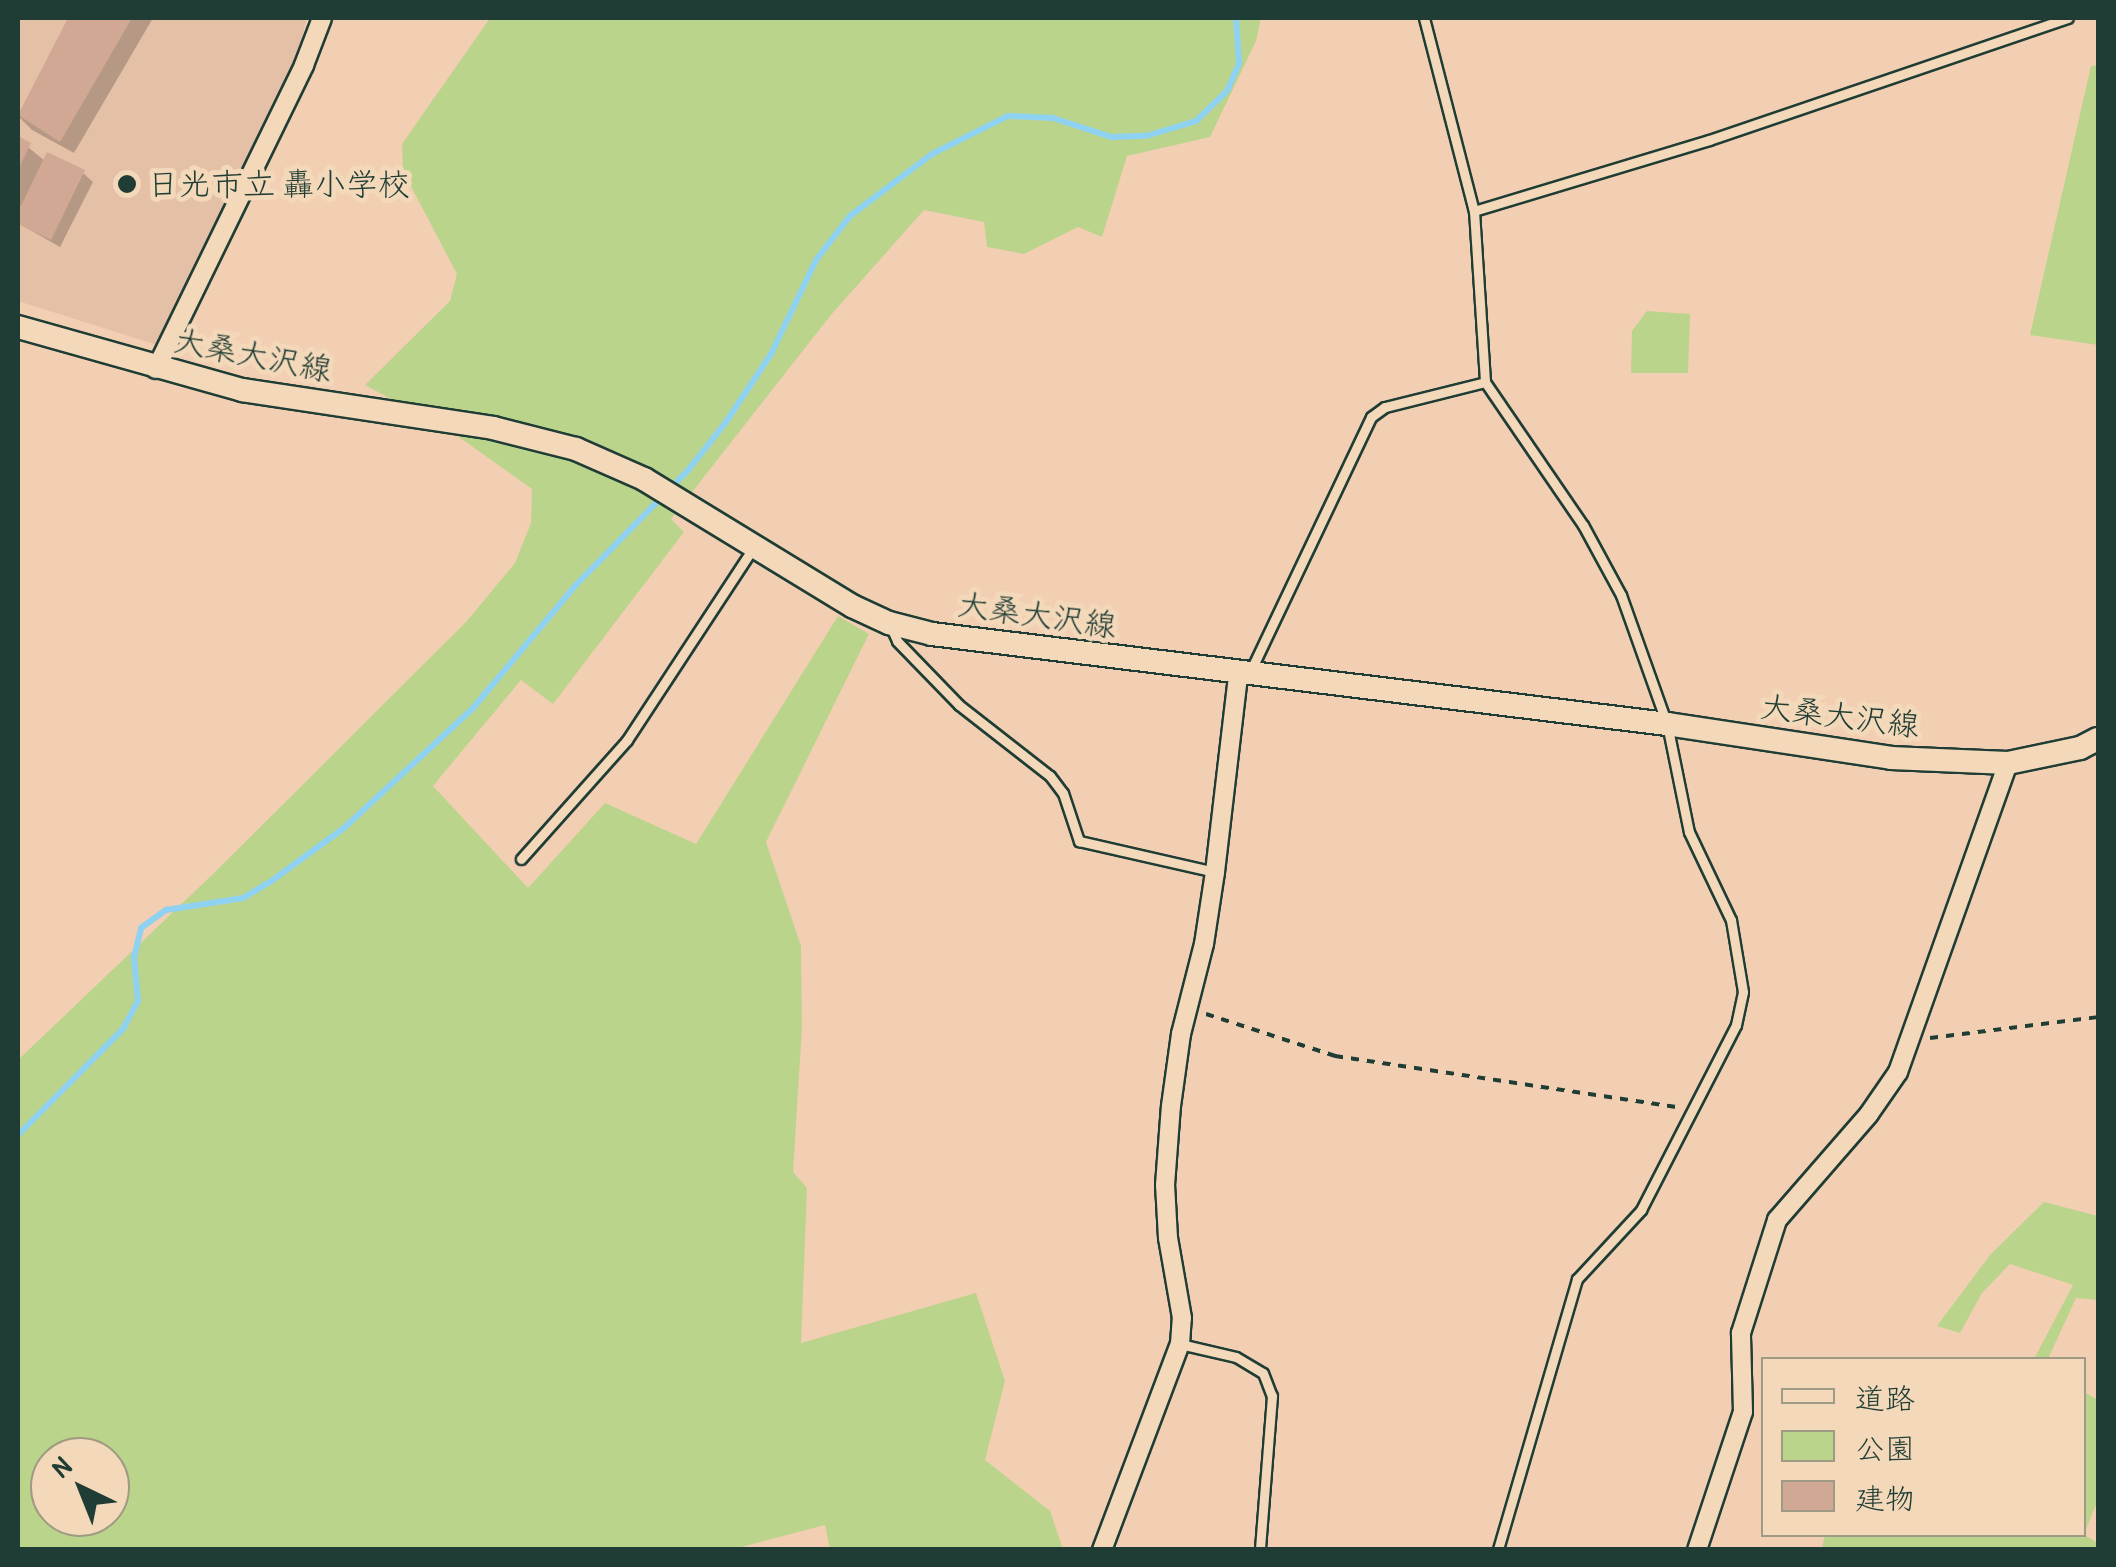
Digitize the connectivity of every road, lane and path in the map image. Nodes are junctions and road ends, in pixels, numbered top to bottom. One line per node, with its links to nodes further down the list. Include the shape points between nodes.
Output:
1 (322, 18): 6 (street)
2 (1424, 18): 4 (lane)
3 (2068, 18): 4 (lane, via 1709,140)
4 (1474, 211): 7 (lane)
5 (18, 327): 6 (main road, 大桑大沢線)
6 (156, 369): 8 (main road, 大桑大沢線, via 242,390 493,428 576,449 644,479)
7 (1485, 382): 10 (lane, via 1385,407 1371,417); 11 (lane, via 1611,577)
8 (754, 548): 9 (main road, 大桑大沢線); 14 (lane, via 627,740)
9 (889, 623): 10 (main road, 大桑大沢線); 15 (lane, via 959,704 1050,776 1079,841)
10 (1243, 675): 11 (main road, 大桑大沢線); 15 (street)
11 (1666, 724): 13 (main road, 大桑大沢線, via 1890,758); 19 (lane, via 1689,832 1731,920 1743,992 1736,1025)
12 (2098, 739): 13 (main road, 大桑大沢線)
13 (2008, 763): 18 (street)
14 (522, 859)
15 (1215, 872): 16 (street)
16 (1190, 1008): 19 (path, via 1335,1056 1647,1101); 20 (street, via 1181,1034 1165,1185)
17 (2098, 1017): 18 (path)
18 (1911, 1036): 24 (street, via 1898,1072 1870,1114 1777,1220 1741,1333 1742,1412)
19 (1689, 1114): 23 (lane, via 1641,1210 1577,1279)
20 (1180, 1344): 21 (street); 22 (lane, via 1236,1357 1262,1373 1272,1396)
21 (1102, 1550)
22 (1260, 1550)
23 (1498, 1550)
24 (1698, 1550)

